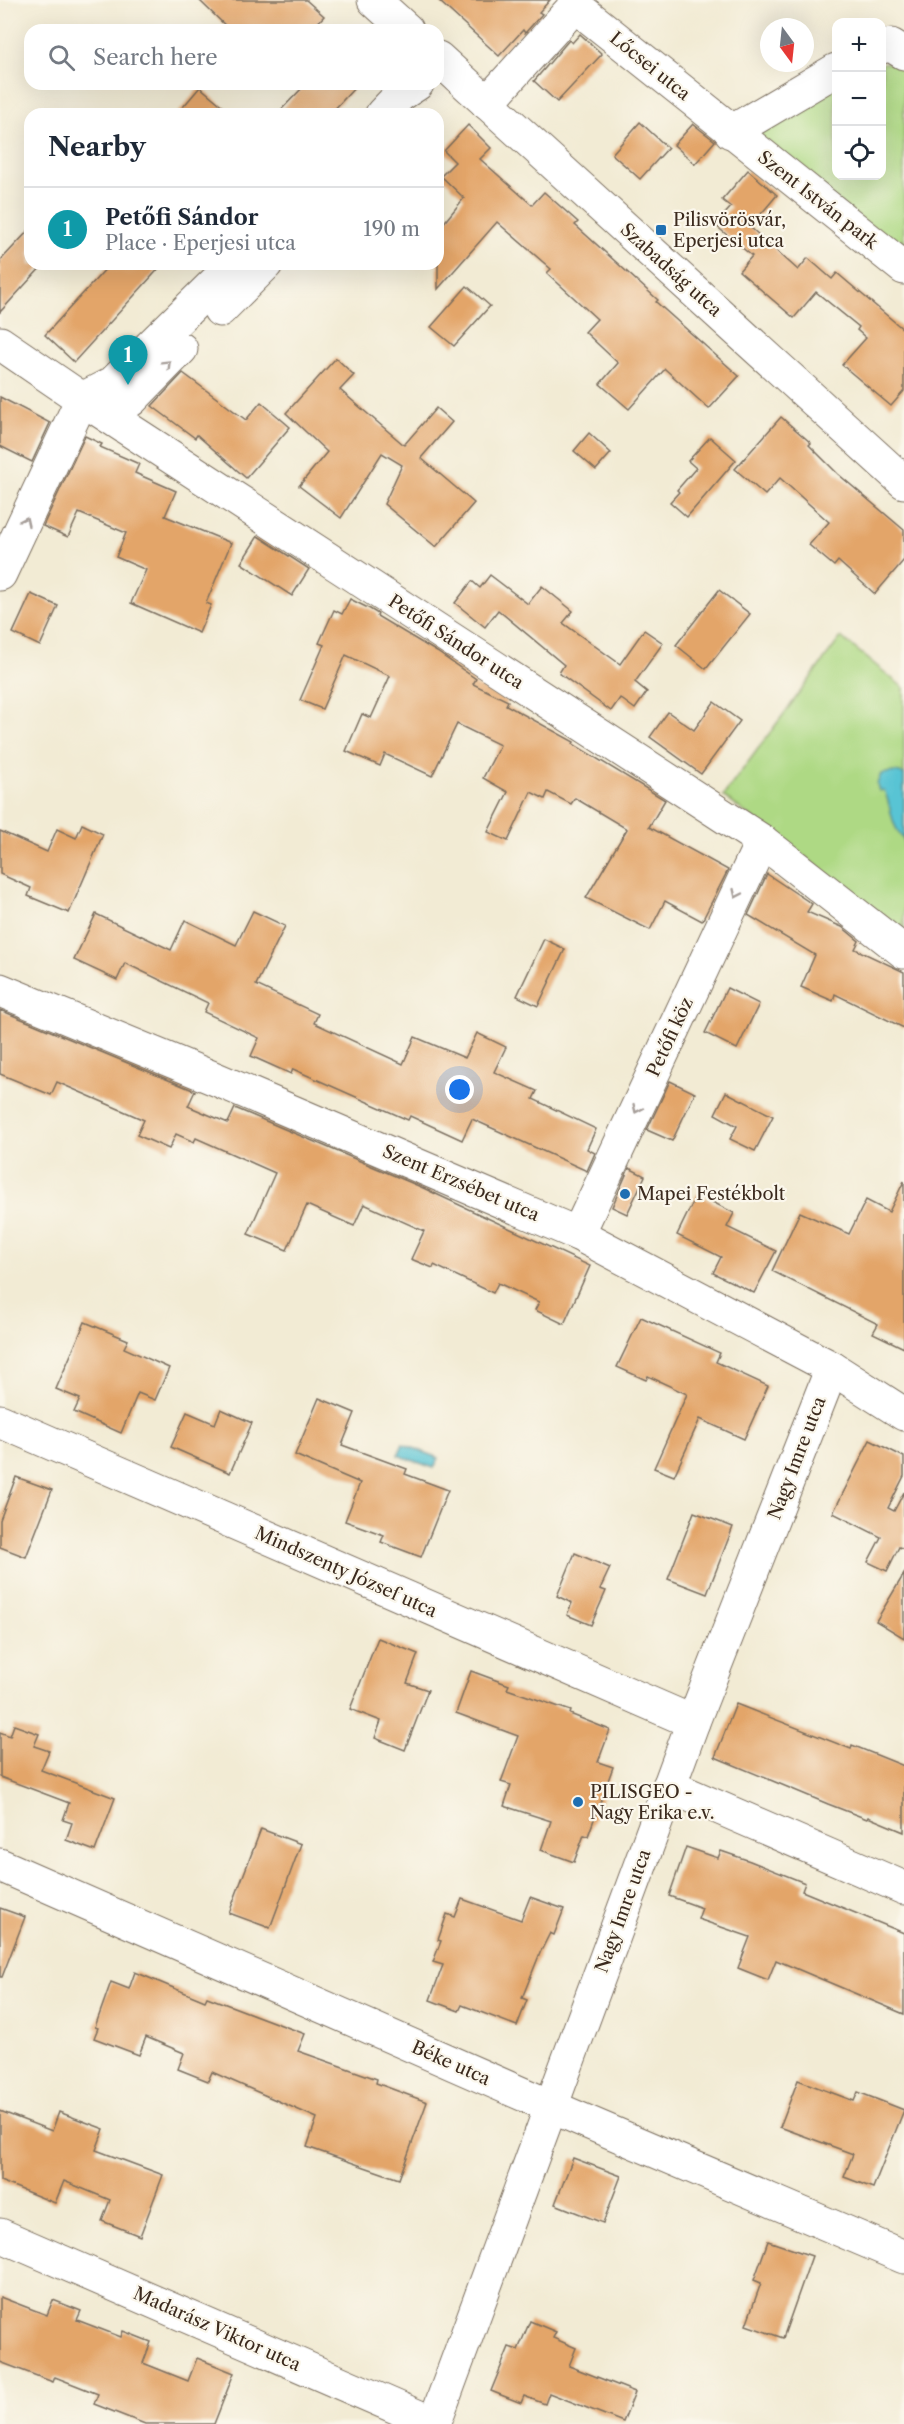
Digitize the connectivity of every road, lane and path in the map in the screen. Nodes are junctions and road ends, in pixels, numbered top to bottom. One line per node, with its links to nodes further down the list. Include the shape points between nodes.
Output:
1 (374, 0): 2 (street)
2 (400, 24)
3 (886, 46): 4 (street)
4 (904, 53)
5 (834, 72): 12 (street)
6 (444, 74): 9 (street, Szabadság utca)
7 (408, 90): 10 (street)
8 (427, 90): 11 (street)
9 (487, 103): 12 (street, Lőcsei utca, via 572,9 578,8); 18 (street, Szabadság utca)
10 (388, 108)
11 (417, 108)
12 (731, 132): 13 (street, Szent István park)
13 (904, 268)
14 (228, 270): 17 (street, via 120,377)
15 (260, 270): 17 (street, one-way to 15, via 108,404 131,400)
16 (0, 343): 17 (street, Petőfi Sándor utca)
17 (82, 399): 19 (street, one-way to 17); 20 (street, Petőfi Sándor utca)
18 (904, 482)
19 (0, 574)
20 (762, 841): 21 (street, Petőfi Sándor utca); 23 (street, Petőfi köz, one-way to 23)
21 (904, 952)
22 (0, 990): 23 (street, Szent Erzsébet utca)
23 (578, 1233): 24 (street, Szent Erzsébet utca)
24 (832, 1368): 25 (street, Szent Erzsébet utca); 27 (street, Nagy Imre utca)
25 (904, 1414)
26 (0, 1421): 27 (street, Mindszenty József utca)
27 (693, 1722): 28 (street, Nagy Imre utca)
28 (669, 1786): 30 (street); 31 (street, Nagy Imre utca)
29 (0, 1865): 31 (street, Béke utca)
30 (904, 1888)
31 (552, 2108): 33 (street, Béke utca); 34 (street, Nagy Imre utca)
32 (0, 2235): 34 (street, Madarász Viktor utca)
33 (904, 2257)
34 (434, 2424)

